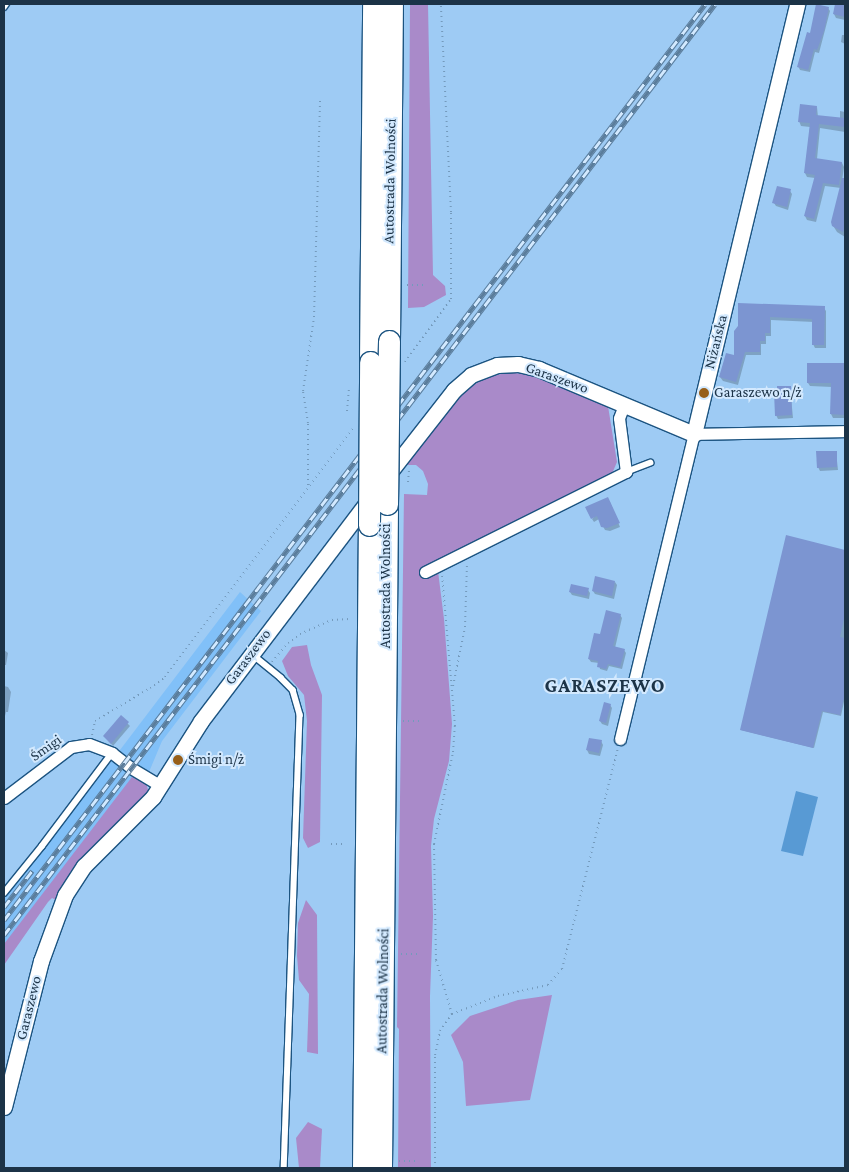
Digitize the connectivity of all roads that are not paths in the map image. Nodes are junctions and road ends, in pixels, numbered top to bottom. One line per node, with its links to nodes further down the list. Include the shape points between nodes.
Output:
1 (6, 4): 5 (lane)
2 (373, 4): 21 (highway, Autostrada Wolności, bridge)
3 (392, 4): 19 (highway, Autostrada Wolności, bridge, via 387,504)
4 (797, 4): 8 (street, Niżańska)
5 (4, 7)
6 (624, 405): 8 (street, Garaszewo); 10 (street, via 620,418); 12 (street, Garaszewo, via 530,366 497,365 471,375 433,416)
7 (845, 431): 8 (street, Garaszewo)
8 (694, 434): 13 (street, Niżańska)
9 (650, 463): 10 (lane)
10 (626, 472): 11 (street)
11 (425, 572)
12 (251, 654): 15 (street, Garaszewo, via 201,721); 20 (lane, via 293,690 300,715)
13 (620, 739)
14 (112, 753): 15 (street); 16 (street, Śmigi, via 89,744 71,747); 17 (lane)
15 (161, 786): 18 (street, Garaszewo, via 84,866 65,896 41,961)
16 (4, 798)
17 (4, 892)
18 (4, 1107)
19 (390, 1164)
20 (284, 1168)
21 (363, 1168)

